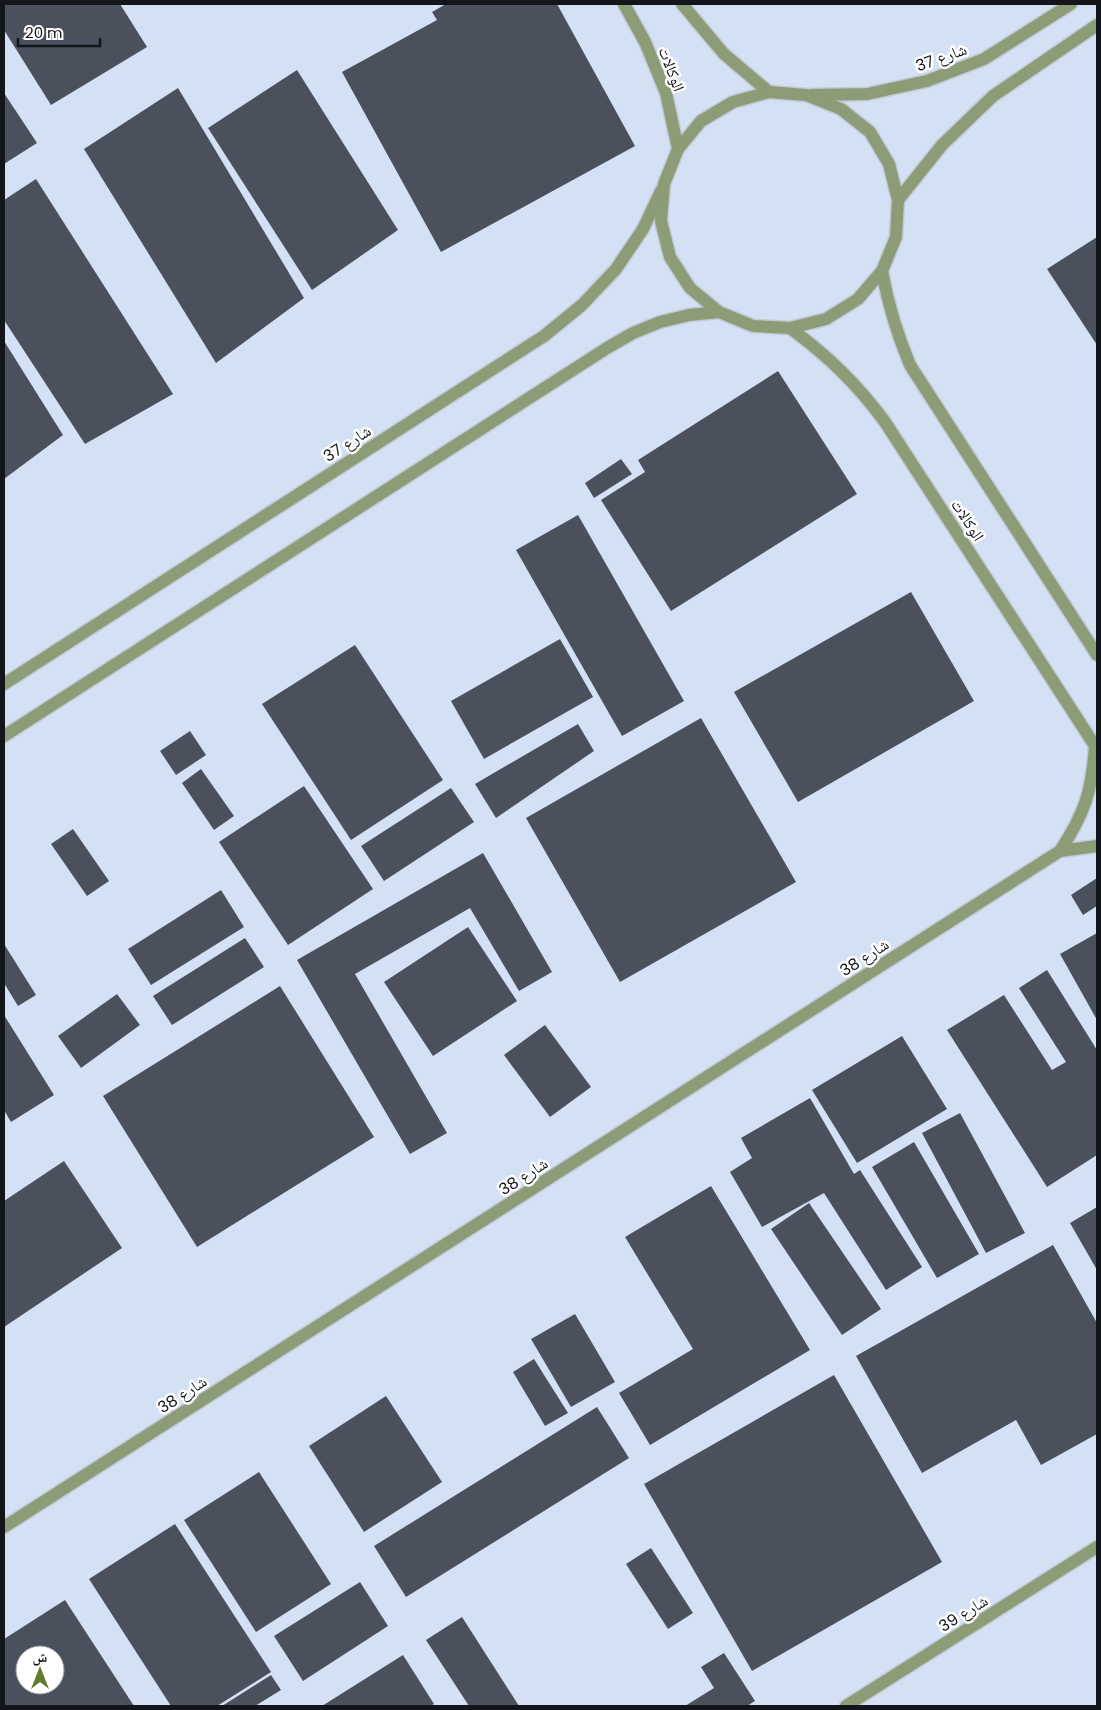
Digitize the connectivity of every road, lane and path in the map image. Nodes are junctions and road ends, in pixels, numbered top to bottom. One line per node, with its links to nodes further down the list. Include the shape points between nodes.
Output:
1 (624, 4): 7 (street, الوكالات, via 645,42 666,93)
2 (682, 4): 5 (street, via 724,54)
3 (1070, 4): 6 (street, شارع 37, via 984,59 927,82 868,94)
4 (1097, 25): 9 (street, via 993,96 942,145)
5 (769, 92): 6 (street); 7 (street, شارع 37, via 733,102 701,121)
6 (806, 95): 9 (street, via 841,109 870,132 889,164)
7 (678, 150): 8 (street, شارع 37)
8 (664, 184): 11 (street, via 661,221 670,257 690,288); 14 (street, شارع 37, via 643,229 616,270 582,305 544,336)
9 (898, 200): 10 (street, via 896,237)
10 (882, 271): 12 (street, via 858,299 826,319); 13 (street, via 897,335 910,365)
11 (718, 312): 12 (street, via 753,326); 15 (street, via 660,322 607,348)
12 (790, 328): 16 (street, الوكالات, via 842,371 885,422)
13 (1097, 655)
14 (4, 684)
15 (4, 736)
16 (1096, 747): 18 (street, شارع 38, via 1086,802)
17 (1097, 846): 18 (street, شارع 38)
18 (1060, 851): 19 (street, شارع 38)
19 (4, 1527)
20 (1097, 1547): 21 (street, شارع 39)
21 (846, 1706)

